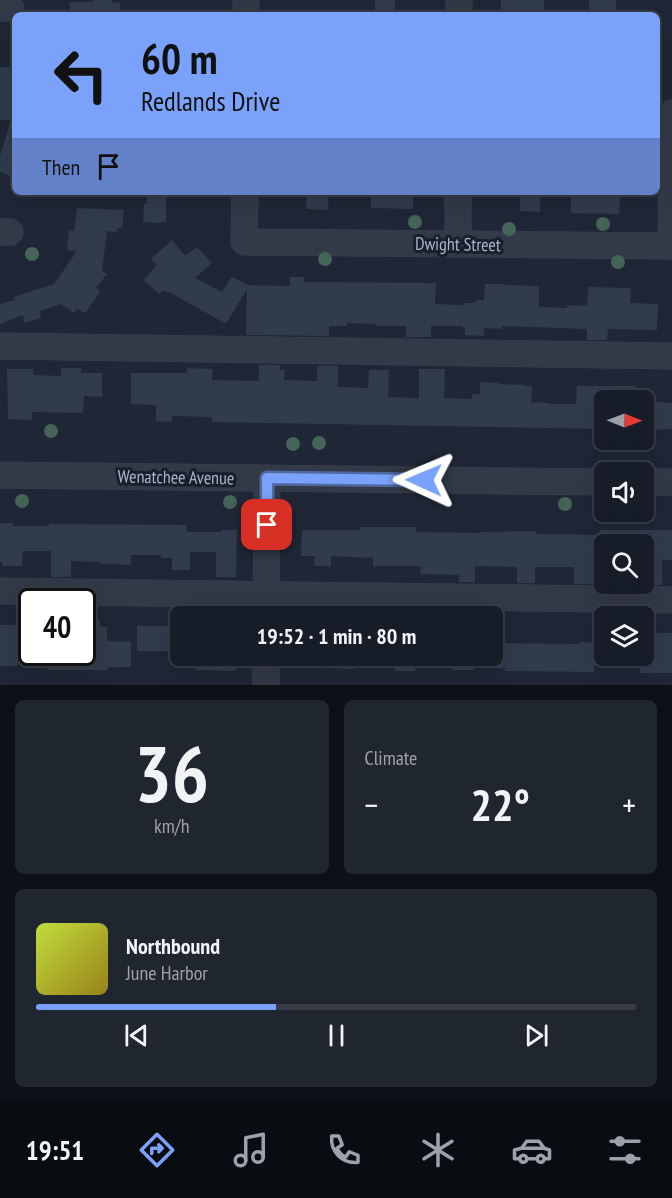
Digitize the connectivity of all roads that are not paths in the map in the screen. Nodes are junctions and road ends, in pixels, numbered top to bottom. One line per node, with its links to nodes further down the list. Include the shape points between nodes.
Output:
1 (672, 113): 5 (street)
2 (245, 195): 4 (street, Dwight Street, via 244,242)
3 (458, 195): 4 (street)
4 (458, 244): 5 (street, Dwight Street)
5 (672, 246)
6 (0, 346): 7 (street)
7 (672, 356)
8 (0, 475): 9 (street, Wenatchee Avenue)
9 (267, 478): 10 (street, Wenatchee Avenue); 15 (street)
10 (594, 482)
11 (654, 482): 12 (street)
12 (672, 482)
13 (0, 591): 15 (street)
14 (672, 600): 15 (street)
15 (266, 606)
16 (266, 666): 17 (street)
17 (266, 685)

